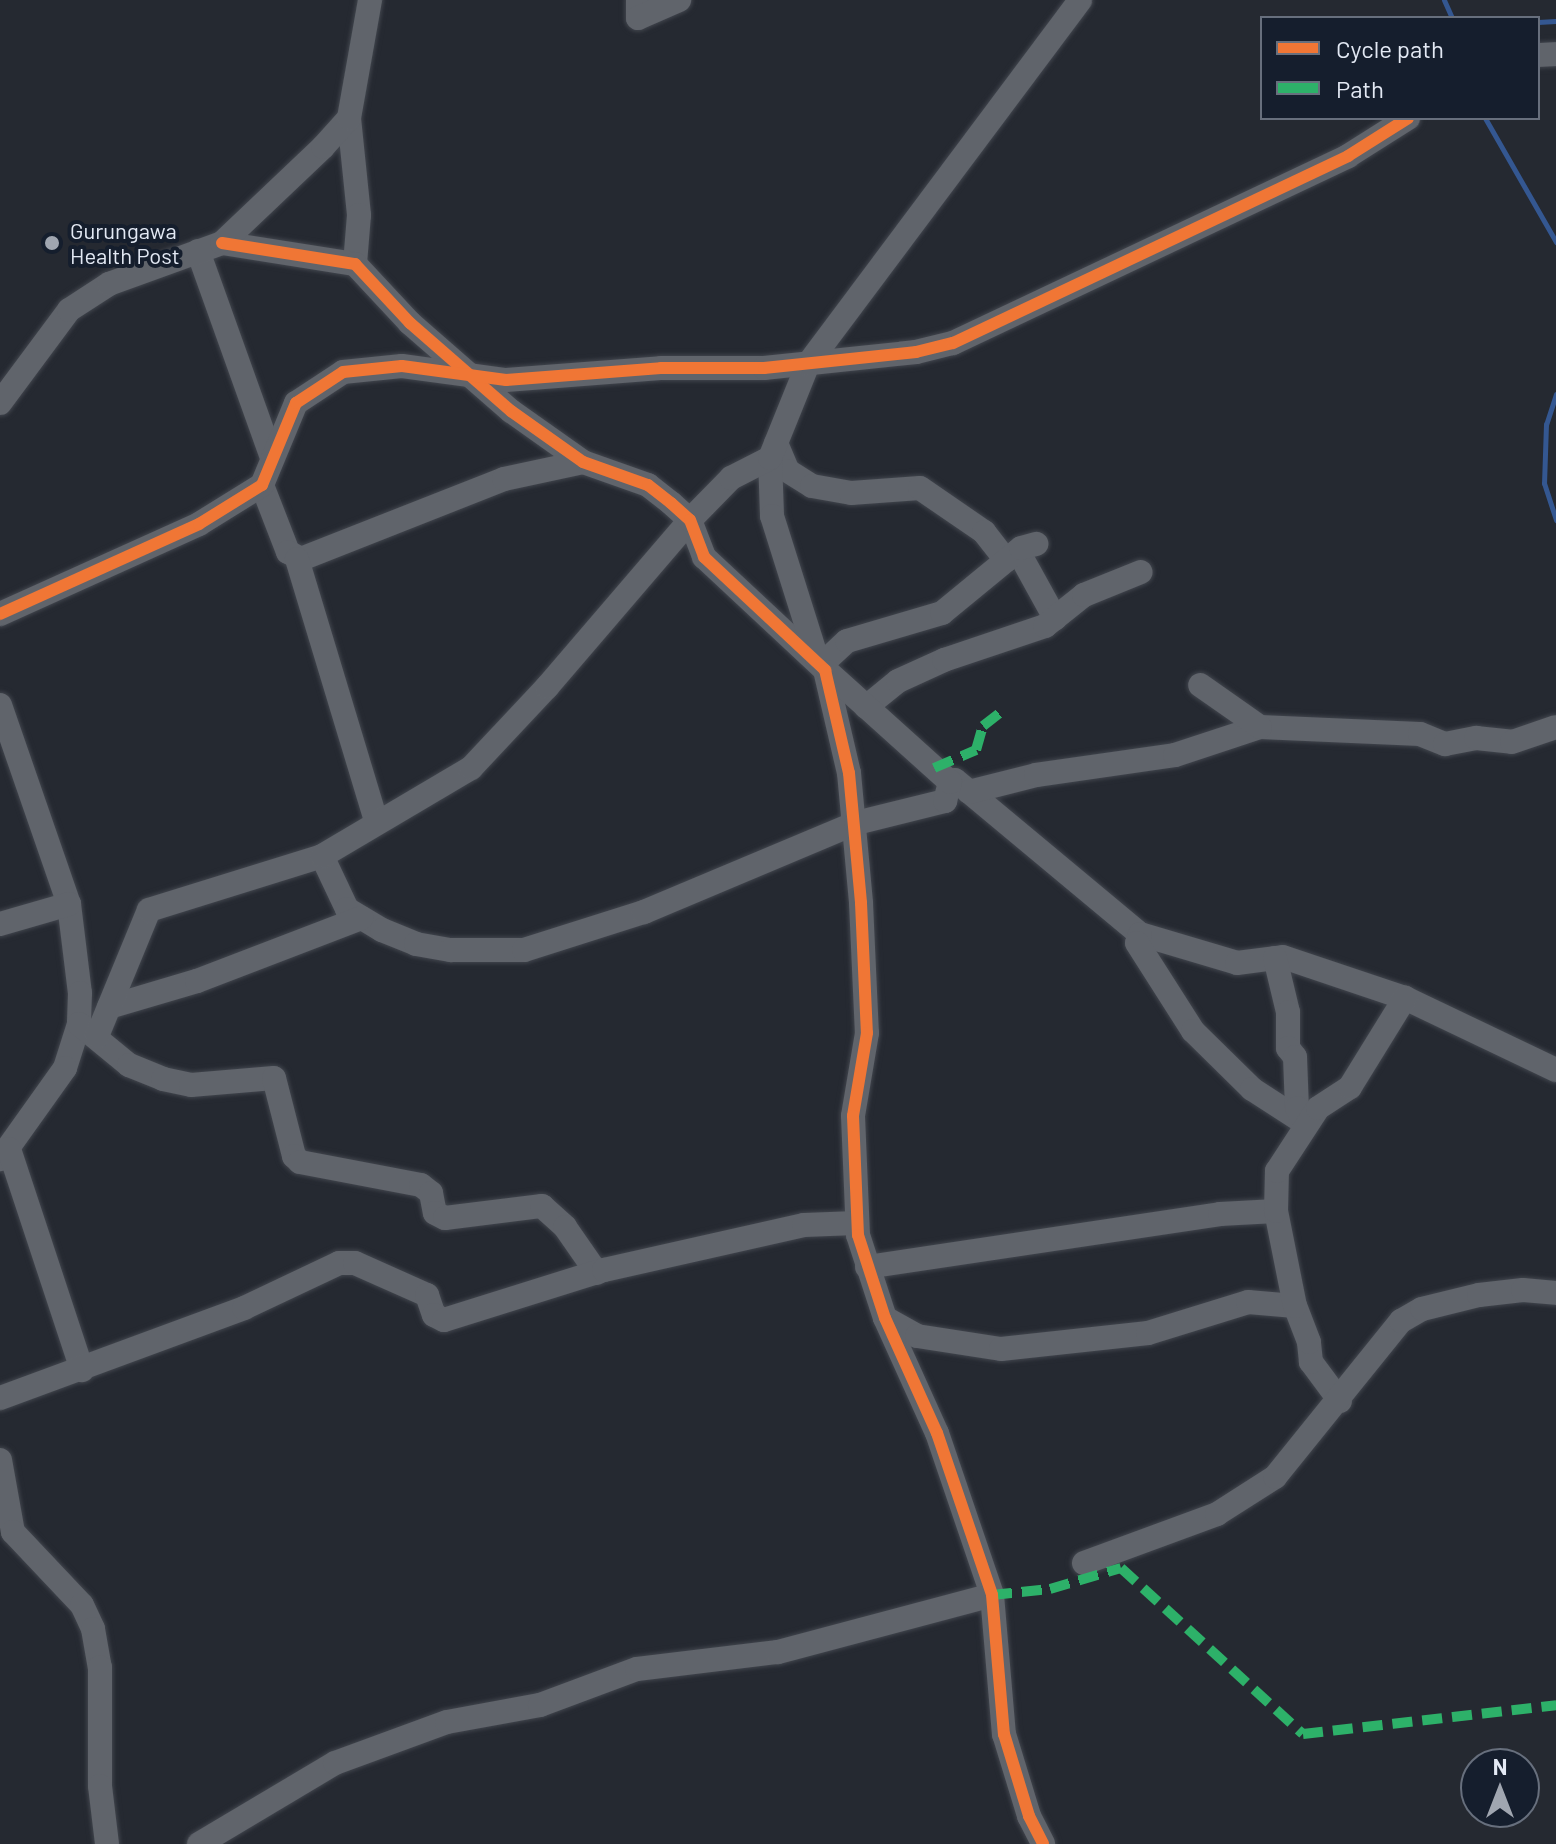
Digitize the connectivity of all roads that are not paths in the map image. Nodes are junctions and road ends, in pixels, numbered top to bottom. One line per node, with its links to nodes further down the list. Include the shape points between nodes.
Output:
1 (370, 0): 5 (street)
2 (638, 0): 3 (street, via 638,18)
3 (679, 0)
4 (1080, 0): 10 (street)
5 (349, 118): 7 (street); 9 (street, via 359,215)
6 (1405, 120): 10 (street, via 1348,156 953,343)
7 (222, 243): 8 (street); 9 (street)
8 (198, 251): 12 (street, via 109,284 69,310); 14 (street)
9 (355, 264): 11 (street)
10 (808, 364): 11 (street); 13 (street)
11 (471, 378): 14 (street, via 402,366 343,372 296,403); 15 (street)
12 (0, 403)
13 (773, 450): 17 (street, via 731,478); 18 (street, via 788,471 812,486 851,493 920,488); 23 (street, via 772,516)
14 (272, 458): 16 (street)
15 (583, 462): 17 (street, via 648,485); 19 (street, via 504,479 373,534)
16 (262, 485): 19 (street, via 288,552); 21 (street, via 199,524)
17 (690, 520): 23 (street, via 704,557); 31 (street, via 471,768)
18 (1020, 552): 22 (street); 23 (street, via 942,613 847,641)
19 (297, 559): 31 (street)
20 (1141, 572): 22 (street, via 1084,595)
21 (0, 614)
22 (1055, 618): 26 (street, via 898,681)
23 (821, 665): 26 (street); 32 (street, via 844,739)
24 (1200, 685): 27 (street)
25 (0, 705): 29 (street)
26 (866, 707): 30 (street)
27 (1260, 727): 28 (street, via 1420,734 1445,744 1476,738 1512,742); 30 (street, via 1175,755)
28 (1556, 727)
29 (3, 730): 34 (street)
30 (959, 787): 32 (street, via 945,801); 37 (street)
31 (376, 821): 33 (street)
32 (856, 823): 35 (street, via 644,912 524,950 416,944); 46 (street, via 867,1033 853,1116)
33 (322, 856): 35 (street, via 335,892); 40 (street, via 149,910)
34 (69, 904): 36 (street); 41 (street)
35 (361, 918): 40 (street, via 197,981)
36 (0, 924)
37 (1140, 934): 38 (street, via 1237,963); 43 (street, via 1137,943 1193,1031 1252,1089)
38 (1275, 958): 39 (street); 43 (street, via 1288,1012 1288,1048 1295,1057 1297,1108)
39 (1405, 998): 42 (street); 43 (street, via 1350,1087 1318,1108)
40 (109, 1007): 41 (street)
41 (88, 1030): 44 (street); 48 (street, via 129,1065 179,1083 274,1078 296,1160 421,1185 431,1193 435,1213 445,1218 542,1206 565,1227)
42 (1556, 1070)
43 (1306, 1124): 45 (street, via 1277,1171)
44 (4, 1154): 52 (street)
45 (1276, 1211): 47 (street, via 1220,1214); 50 (street)
46 (856, 1223): 47 (street); 48 (street, via 791,1227)
47 (867, 1267): 51 (street)
48 (597, 1273): 52 (street, via 444,1320 434,1315 427,1295 355,1263 339,1263 244,1308)
49 (1556, 1293): 54 (street, via 1523,1290 1422,1309 1384,1336)
50 (1295, 1306): 51 (street, via 1248,1302 1148,1333 1001,1349 917,1336); 54 (street, via 1311,1362)
51 (885, 1318): 57 (street, via 937,1433)
52 (82, 1370): 53 (street)
53 (0, 1398)
54 (1340, 1401): 56 (street, via 1275,1477 1217,1514)
55 (0, 1460): 58 (street, via 13,1532 82,1605 93,1629 100,1667 100,1786)
56 (1084, 1563)
57 (992, 1595): 59 (street, via 778,1652 637,1669 540,1705 447,1722 335,1763); 60 (street, via 1004,1734)
58 (107, 1844)
59 (199, 1844)
60 (1043, 1844)

